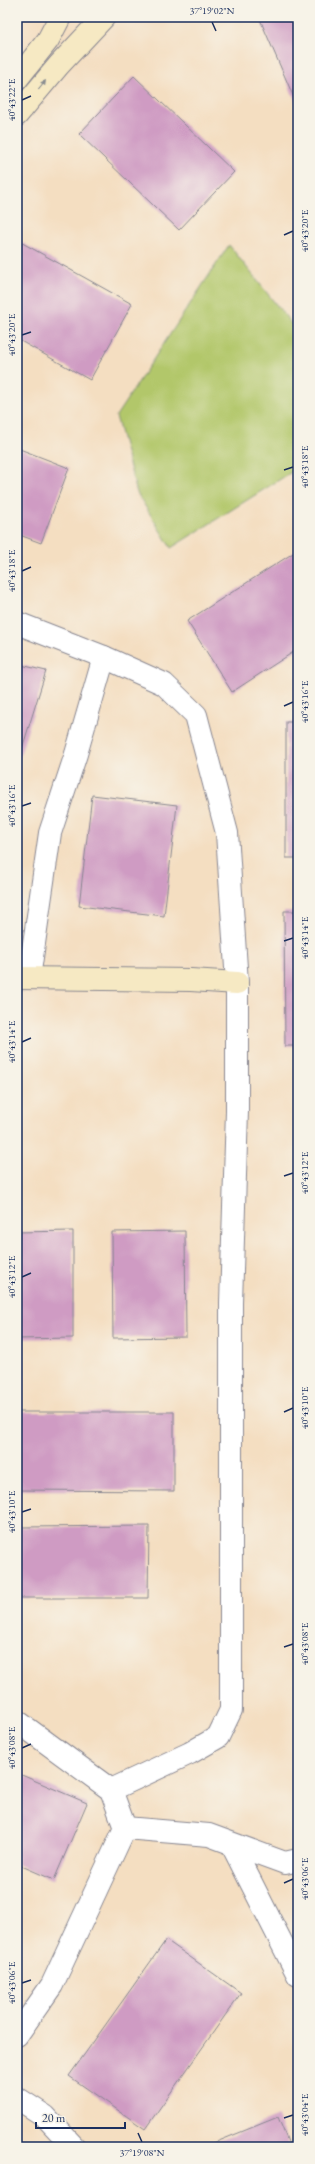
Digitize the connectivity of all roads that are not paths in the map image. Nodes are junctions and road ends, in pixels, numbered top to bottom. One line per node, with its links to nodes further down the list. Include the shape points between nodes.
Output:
1 (60, 17): 3 (main road, via 48,40)
2 (104, 17): 4 (main road, one-way to 2, via 59,64)
3 (17, 80)
4 (17, 116)
5 (17, 623): 6 (street)
6 (104, 657): 7 (street, via 50,833); 8 (street, via 164,684 196,715 227,833)
7 (23, 978): 8 (main road)
8 (237, 983): 10 (street, via 237,1111 231,1303 232,1710 218,1737)
9 (17, 1721): 10 (street)
10 (111, 1790): 11 (street)
11 (125, 1828): 12 (street, via 209,1835); 15 (street, via 52,1985)
12 (232, 1845): 13 (street, via 285,1863); 14 (street)
13 (298, 1860)
14 (298, 1975)
15 (17, 2035)
16 (17, 2098): 17 (street, via 45,2116)
17 (74, 2147)

